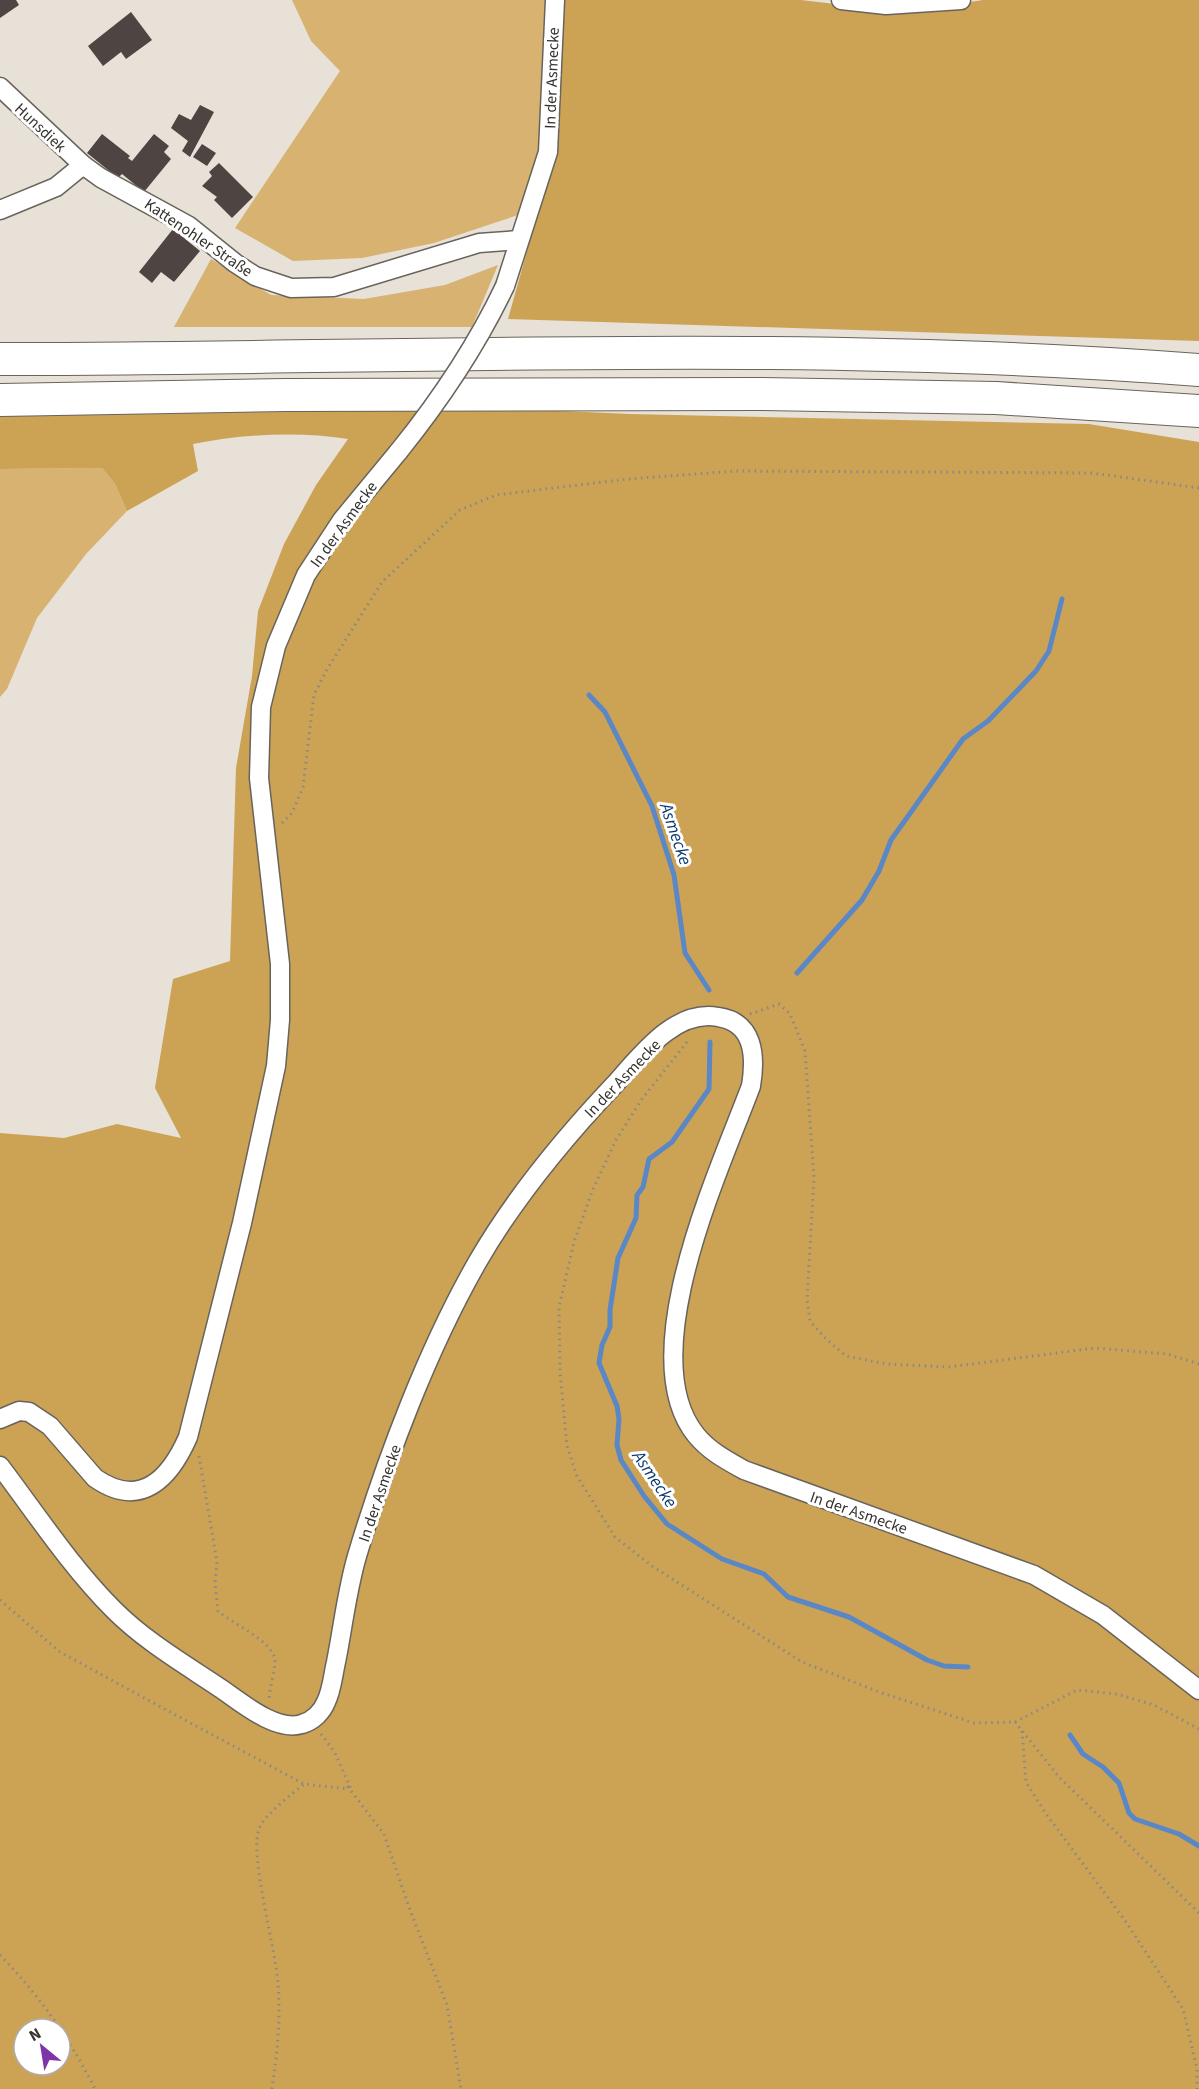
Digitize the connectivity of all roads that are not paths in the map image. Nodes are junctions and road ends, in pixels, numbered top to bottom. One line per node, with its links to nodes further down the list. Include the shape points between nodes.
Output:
1 (555, 0): 7 (street, In der Asmecke, via 548,152)
2 (841, 0): 3 (street, via 886,5)
3 (961, 0)
4 (0, 87): 5 (street, Hunsdiek)
5 (83, 165): 6 (street, via 56,187); 7 (street, Kattenohler Straße, via 189,226 242,267 291,288 334,287 479,243)
6 (0, 210)
7 (519, 240): 12 (street, In der Asmecke, bridge, via 505,286 459,372 342,520 306,575 276,646 261,707 260,778 280,964 276,1066 242,1223 188,1437 179,1457 160,1480 129,1492 106,1486 95,1478 50,1426 29,1412 10,1413)
8 (0, 359): 9 (highway, via 604,353 938,358)
9 (1199, 370)
10 (0, 400): 11 (highway, via 757,394 996,398)
11 (1199, 411)
12 (0, 1419)
13 (0, 1466): 14 (street, In der Asmecke, via 86,1579 145,1636 269,1718 293,1726 313,1719 328,1699 356,1560 386,1466 432,1355 478,1261 556,1149 646,1050 694,1017 714,1016 736,1022 754,1053 751,1086 681,1283 674,1329 677,1384 681,1405 695,1434 721,1457 744,1470 1034,1575 1104,1615)
14 (1199, 1690)

